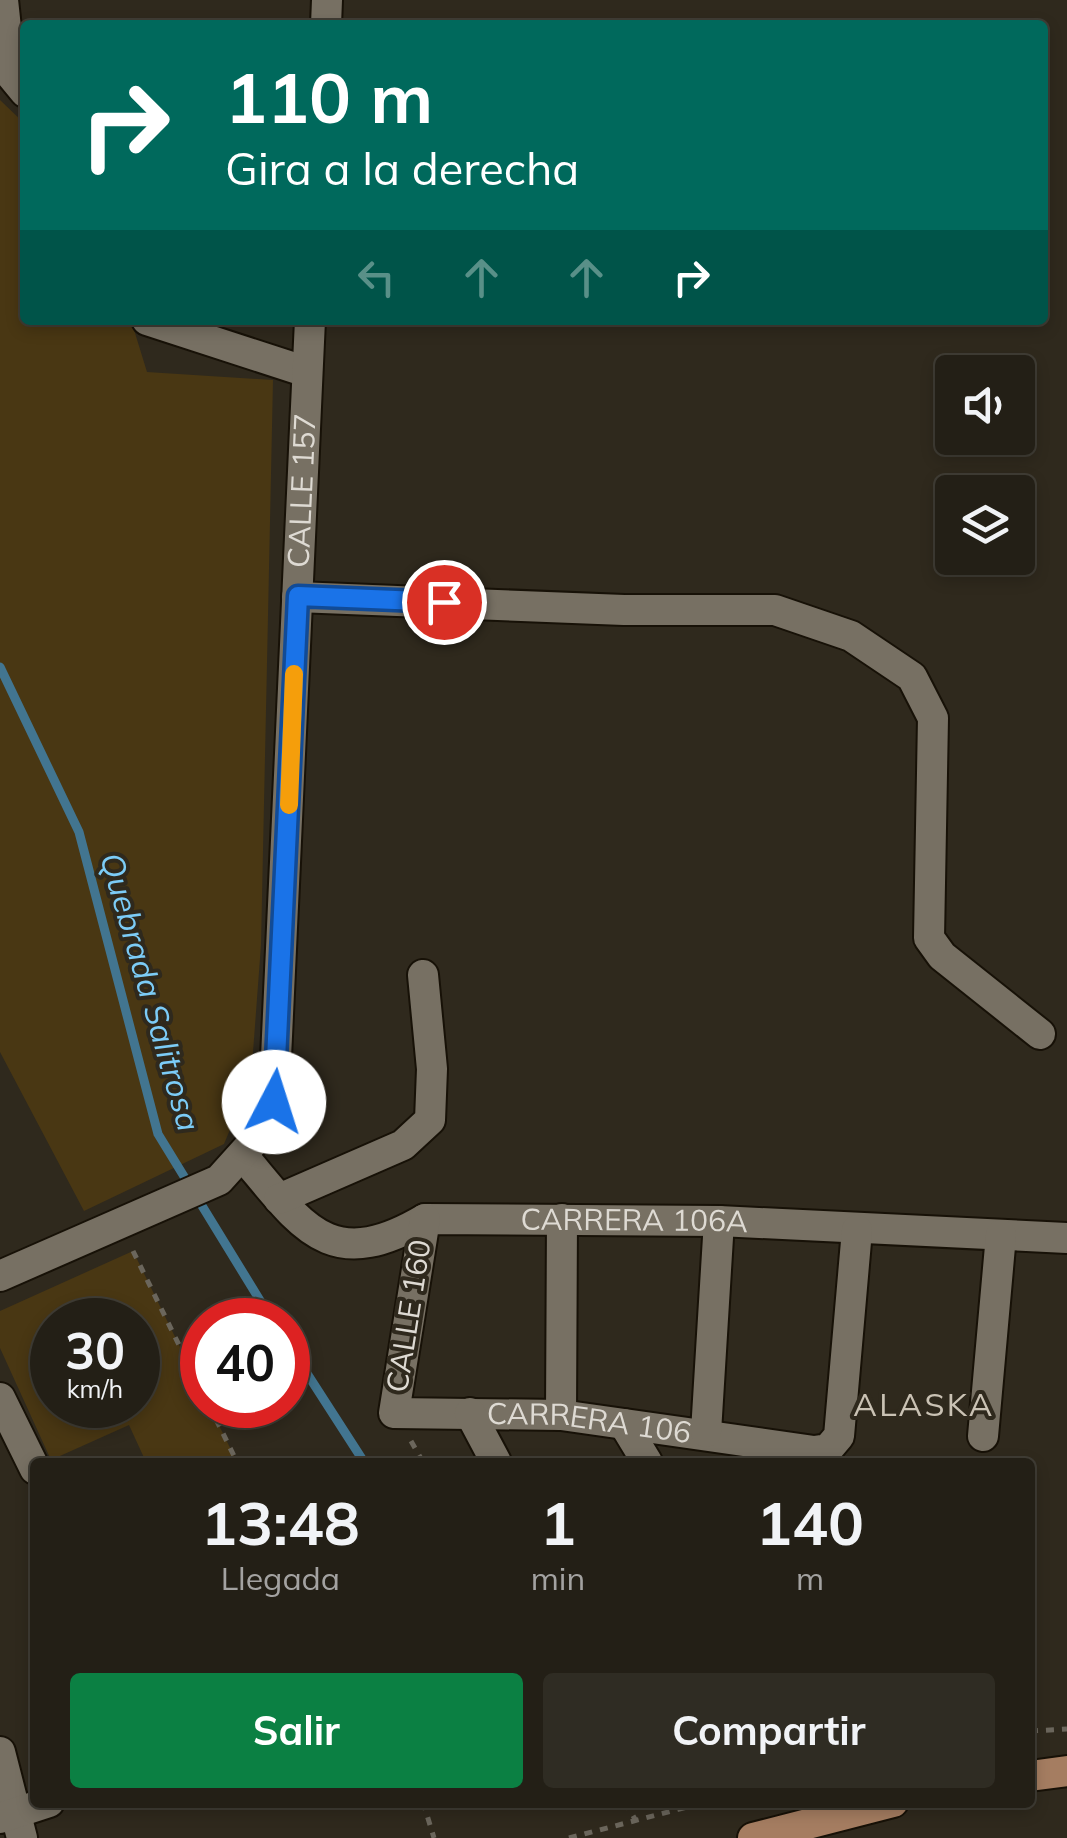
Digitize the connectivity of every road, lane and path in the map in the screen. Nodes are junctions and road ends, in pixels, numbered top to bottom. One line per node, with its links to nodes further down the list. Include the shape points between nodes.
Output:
1 (3, 0): 2 (street, via 11,75)
2 (20, 86)
3 (177, 325): 5 (street)
4 (310, 325): 6 (street, CALLE 157)
5 (230, 334): 6 (street)
6 (307, 372): 7 (street, CALLE 157)
7 (298, 596): 9 (street, via 775,610 812,619 881,653 912,677 933,718 929,938 942,956); 10 (street, CALLE 157, via 278,1077 264,1130)
8 (423, 975): 11 (street, via 430,1120 403,1146)
9 (1040, 1034)
10 (244, 1157): 11 (street, CARRERA 106A); 15 (street, CALLE 157, via 219,1180)
11 (278, 1198): 12 (street, CARRERA 106A, via 304,1228 346,1242 391,1239)
12 (425, 1219): 13 (street, CARRERA 106A); 22 (street, CALLE 160)
13 (562, 1219): 14 (street, CARRERA 106A); 24 (street)
14 (719, 1221): 16 (street, CARRERA 106A); 27 (street)
15 (120, 1223): 19 (street); 20 (path)
16 (857, 1230): 17 (street, CARRERA 106A); 27 (street, CARRERA 106, via 838,1436 828,1449 814,1451)
17 (1001, 1235): 18 (street, CARRERA 106A); 28 (street)
18 (1067, 1238)
19 (0, 1276)
20 (180, 1347)
21 (0, 1398): 32 (street)
22 (394, 1413): 23 (street, CARRERA 106)
23 (470, 1414): 24 (street, CARRERA 106); 30 (street)
24 (561, 1415): 25 (street, CARRERA 106)
25 (624, 1424): 27 (street, CARRERA 106); 31 (street)
26 (220, 1428): 29 (path)
27 (706, 1432)
28 (983, 1436)
29 (235, 1458)
30 (494, 1458)
31 (644, 1458)
32 (30, 1459)
33 (1067, 1729): 34 (path)
34 (1035, 1731)
35 (0, 1752): 44 (street)
36 (1067, 1772): 37 (main road)
37 (1035, 1775)
38 (39, 1808): 44 (street)
39 (425, 1808): 45 (path)
40 (628, 1808): 43 (path)
41 (684, 1808): 43 (path)
42 (870, 1808): 47 (main road)
43 (636, 1821): 46 (path)
44 (13, 1823)
45 (434, 1838)
46 (569, 1838)
47 (753, 1838)

